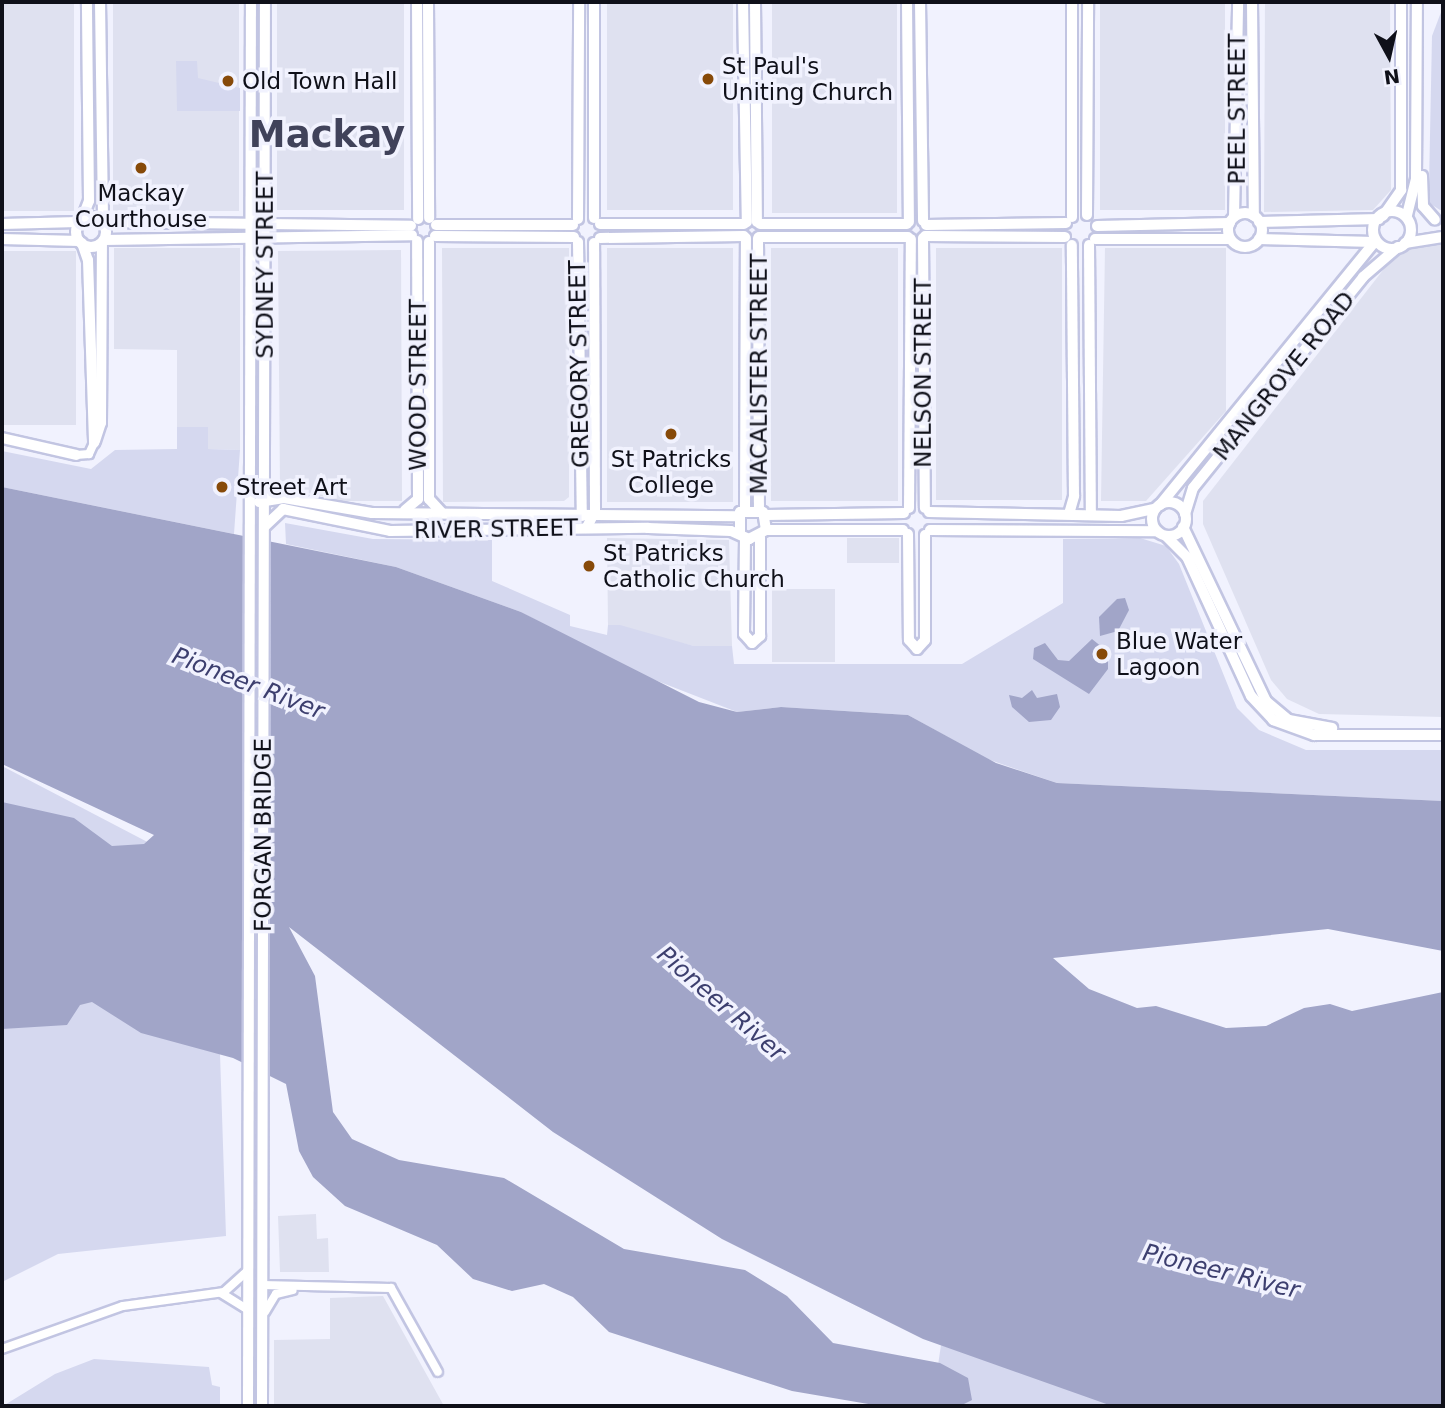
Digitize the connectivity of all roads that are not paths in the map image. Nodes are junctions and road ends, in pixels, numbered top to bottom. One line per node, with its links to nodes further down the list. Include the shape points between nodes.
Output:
1 (87, 2): 24 (street, via 89,204)
2 (100, 2): 29 (street)
3 (251, 2): 33 (street, SYDNEY STREET)
4 (265, 2): 38 (street, SYDNEY STREET)
5 (417, 2): 36 (street, WOOD STREET)
6 (428, 2): 36 (street, WOOD STREET)
7 (579, 2): 30 (street)
8 (594, 2): 28 (street)
9 (743, 2): 35 (street, MACALISTER STREET)
10 (755, 2): 35 (street, MACALISTER STREET)
11 (907, 2): 31 (street)
12 (920, 2): 37 (street, NELSON STREET)
13 (1073, 2): 25 (street)
14 (1088, 2): 20 (street)
15 (1237, 2): 26 (street, PEEL STREET)
16 (1252, 2): 23 (street, PEEL STREET)
17 (1401, 2): 22 (street, via 1401,190)
18 (1418, 5): 19 (street)
19 (1417, 139): 21 (street); 27 (street, via 1423,206)
20 (1087, 215): 25 (street); 34 (street)
21 (1408, 217): 22 (street); 27 (street); 53 (street)
22 (1381, 218): 23 (street); 52 (street)
23 (1256, 219): 26 (street); 45 (street, PEEL STREET)
24 (80, 220): 29 (street); 32 (street); 50 (street)
25 (1069, 220): 37 (street); 49 (street)
26 (1232, 220): 34 (street); 44 (street, PEEL STREET)
27 (1439, 220)
28 (597, 221): 30 (street); 35 (street); 48 (street, GREGORY STREET)
29 (103, 222): 33 (street); 47 (street)
30 (576, 222): 36 (street); 46 (street, GREGORY STREET)
31 (908, 223): 35 (street); 37 (street); 42 (street, NELSON STREET)
32 (2, 224)
33 (253, 225): 38 (street); 39 (street, SYDNEY STREET)
34 (1097, 226): 51 (street)
35 (750, 228): 41 (street); 48 (street); 70 (street, MACALISTER STREET)
36 (423, 230): 38 (street); 46 (street); 55 (street, WOOD STREET)
37 (924, 230): 42 (street); 49 (street); 65 (street, NELSON STREET)
38 (265, 231): 39 (street); 57 (street, SYDNEY STREET)
39 (252, 237): 47 (street); 59 (street, SYDNEY STREET)
40 (1443, 237): 53 (street)
41 (759, 238): 42 (street); 69 (street, MACALISTER STREET)
42 (910, 238): 68 (street, NELSON STREET)
43 (2, 239): 50 (street)
44 (1230, 239): 45 (street, via 1243,247); 51 (street)
45 (1259, 239): 52 (street)
46 (576, 240): 48 (street); 61 (street, GREGORY STREET)
47 (103, 241): 50 (street); 54 (street)
48 (597, 241): 62 (street, GREGORY STREET)
49 (1068, 241): 51 (street); 73 (street, via 1074,496)
50 (80, 242): 54 (street, via 88,263)
51 (1092, 242): 75 (street)
52 (1374, 243): 53 (street); 64 (street, MANGROVE ROAD)
53 (1402, 245): 74 (street, MANGROVE ROAD, via 1367,273 1193,488)
54 (96, 405): 58 (street)
55 (423, 425): 71 (street, WOOD STREET, via 418,502); 72 (street, WOOD STREET, via 429,501)
56 (2, 438): 60 (street)
57 (265, 441): 59 (street); 63 (street, SYDNEY STREET)
58 (94, 442): 60 (street, via 89,454)
59 (252, 447): 76 (street, SYDNEY STREET)
60 (76, 455)
61 (580, 486): 62 (street, GREGORY STREET); 66 (street, GREGORY STREET)
62 (595, 486): 67 (street, GREGORY STREET)
63 (265, 500): 71 (street, RIVER STREET); 76 (street); 79 (street, SYDNEY STREET)
64 (1157, 507): 74 (street, via 1175,503); 75 (street); 84 (street)
65 (927, 510): 68 (street); 73 (street); 83 (street, NELSON STREET)
66 (580, 511): 67 (street, RIVER STREET); 72 (street, RIVER STREET); 77 (street, GREGORY STREET)
67 (595, 511): 70 (street, RIVER STREET); 77 (street, GREGORY STREET)
68 (906, 511): 69 (street); 81 (street, NELSON STREET)
69 (762, 512): 70 (street, RIVER STREET); 82 (street, MACALISTER STREET)
70 (741, 513): 85 (street, MACALISTER STREET)
71 (395, 514): 72 (street, RIVER STREET); 80 (street, via 386,524)
72 (447, 514)
73 (1069, 514): 75 (street)
74 (1185, 514): 78 (street, MANGROVE ROAD)
75 (1091, 515)
76 (250, 525): 90 (street, FORGAN BRIDGE)
77 (587, 527): 80 (street, RIVER STREET); 85 (street, RIVER STREET)
78 (1184, 527): 84 (street); 88 (street, via 1252,675 1277,712 1313,727)
79 (264, 529): 80 (street, RIVER STREET, via 270,515 283,509 384,530); 91 (street, FORGAN BRIDGE)
80 (417, 530)
81 (906, 532): 82 (street); 83 (street); 83 (street, via 909,640 917,649 925,640)
82 (763, 533): 85 (street, RIVER STREET); 87 (street)
83 (927, 533): 84 (street)
84 (1161, 533): 89 (street, via 1187,557 1251,696 1273,720 1314,735)
85 (742, 536): 86 (street)
86 (744, 587): 87 (street); 87 (street, via 744,634 752,643 760,636)
87 (759, 587)
88 (1443, 728)
89 (1443, 735)
90 (248, 1269): 93 (street, via 237,1286); 94 (street, FORGAN BRIDGE)
91 (262, 1285): 92 (street); 95 (street); 98 (street, via 254,1297)
92 (321, 1287): 95 (street, via 276,1294); 97 (street, via 391,1288)
93 (218, 1293): 94 (street); 96 (street, via 123,1306)
94 (248, 1310): 98 (street, FORGAN BRIDGE)
95 (262, 1328): 99 (street)
96 (2, 1349)
97 (438, 1372)
98 (251, 1406)
99 (262, 1406)

